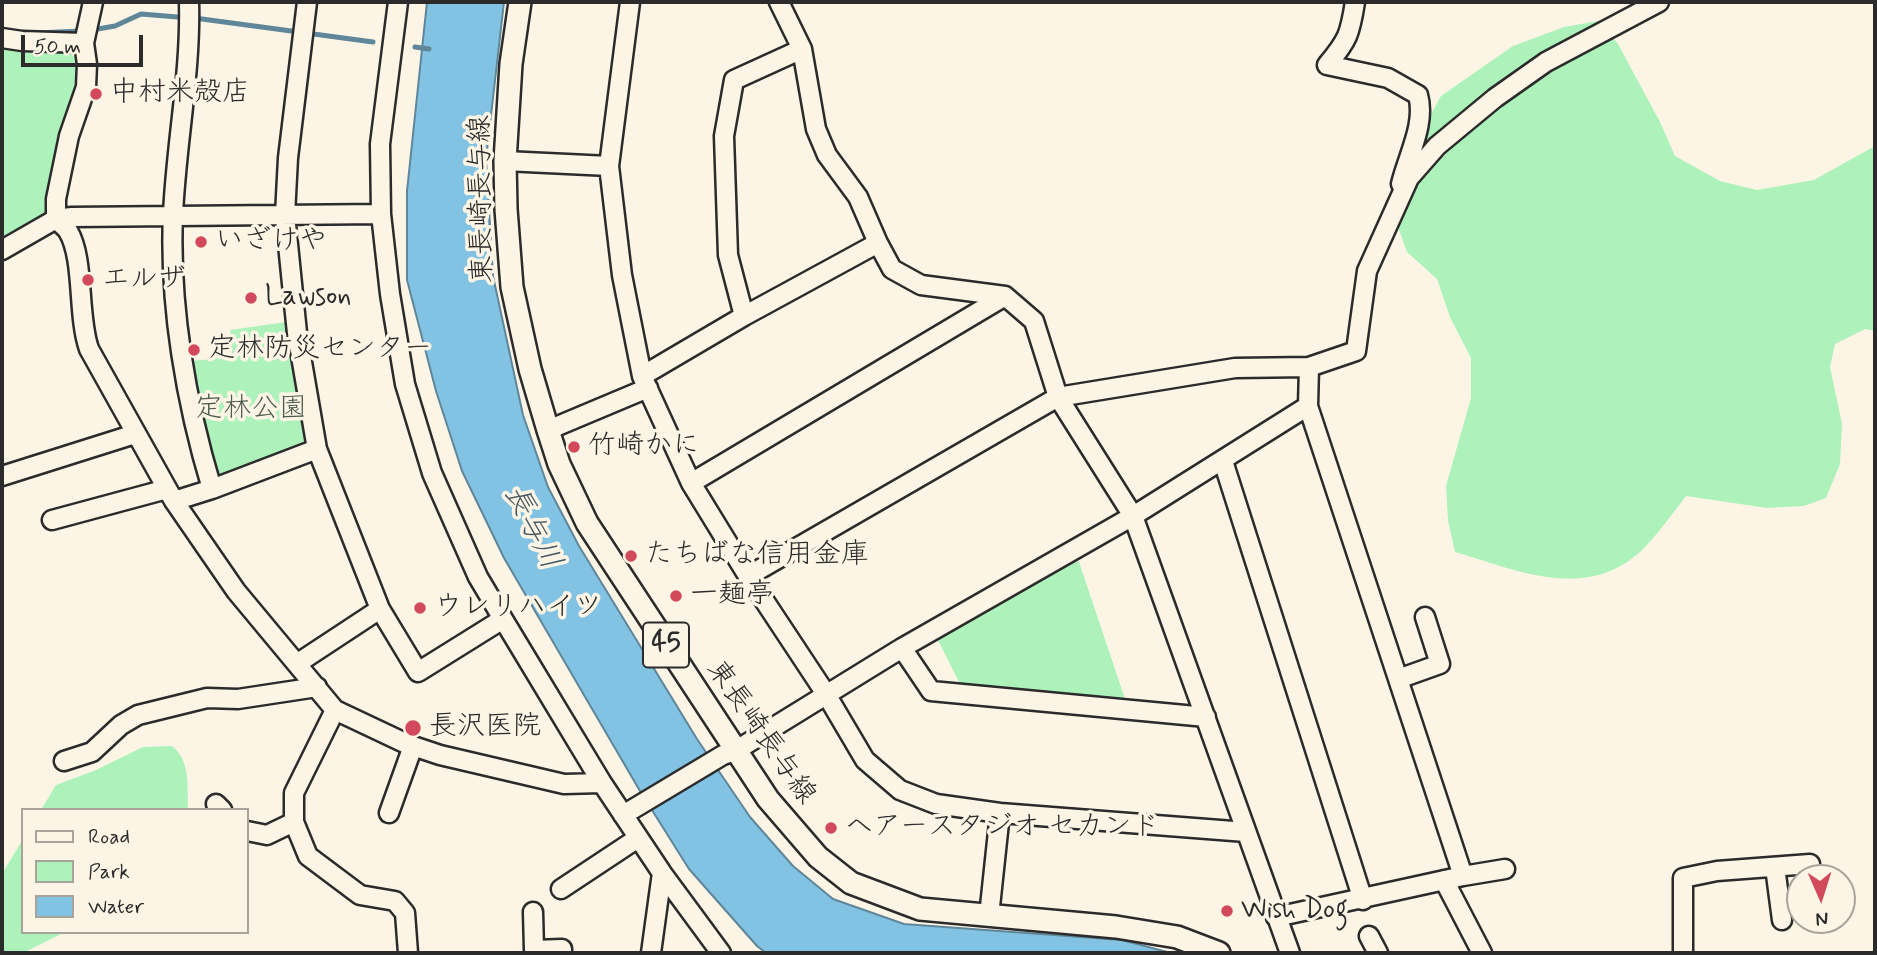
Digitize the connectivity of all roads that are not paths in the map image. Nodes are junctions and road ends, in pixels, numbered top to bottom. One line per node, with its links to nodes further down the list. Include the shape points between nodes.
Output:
1 (93, 2): 10 (street)
2 (307, 2): 17 (street)
3 (398, 2): 16 (street, via 380,144)
4 (520, 2): 13 (main road, 東長崎長与線 / 45)
5 (630, 2): 14 (street)
6 (779, 2): 12 (street)
7 (1355, 2): 15 (street, via 1346,43 1327,65 1388,78 1418,94 1422,108)
8 (1659, 2): 15 (street, via 1546,62 1495,98 1437,146 1409,178)
9 (189, 12): 18 (street)
10 (87, 34): 11 (street, via 22,41); 19 (street, via 86,87 66,148)
11 (2, 38)
12 (802, 49): 20 (street, via 816,129 827,155 859,197); 23 (street, via 734,80 724,136 728,255)
13 (505, 161): 14 (street); 28 (main road, 東長崎長与線 / 45, via 512,287)
14 (609, 166): 25 (street, via 622,275)
15 (1394, 211): 24 (street, via 1367,271 1356,351)
16 (382, 214): 17 (street); 41 (street, via 405,384 432,473 478,577)
17 (285, 215): 18 (street); 30 (street, via 297,334)
18 (173, 216): 19 (street); 34 (street, via 186,387)
19 (56, 219): 21 (street); 29 (street, via 68,232 76,258 82,331)
20 (878, 243): 22 (street, via 892,269 921,285); 23 (street)
21 (2, 250)
22 (1005, 296): 26 (street, via 1034,321); 33 (street)
23 (744, 316): 25 (street)
24 (1309, 367): 26 (street, via 1235,368); 27 (street)
25 (645, 382): 28 (street); 33 (street)
26 (1058, 397): 36 (street); 38 (street)
27 (1308, 406): 31 (street); 44 (street)
28 (548, 430): 50 (main road, 東長崎長与線 / 45, via 587,523)
29 (135, 434): 32 (street); 35 (street)
30 (317, 449): 34 (street); 39 (street)
31 (1223, 461): 36 (street); 67 (street)
32 (2, 476)
33 (691, 483): 38 (street)
34 (212, 489): 35 (street)
35 (170, 495): 37 (street); 43 (street, via 236,591)
36 (1133, 516): 42 (street); 48 (street)
37 (52, 520)
38 (748, 576): 46 (street)
39 (380, 609): 41 (street, via 418,672); 43 (street)
40 (1425, 617): 44 (street, via 1440,664)
41 (503, 619): 52 (street)
42 (902, 648): 46 (street); 48 (street, via 931,691)
43 (298, 663): 45 (street)
44 (1398, 679): 64 (street)
45 (317, 687): 47 (street); 51 (street, via 238,699 207,698 138,715 92,752)
46 (826, 694): 50 (street); 55 (street, via 865,760 900,790 936,804)
47 (335, 710): 49 (street); 56 (street, via 294,793)
48 (1206, 717): 58 (street)
49 (412, 746): 52 (street, via 564,784); 54 (street)
50 (729, 753): 53 (street); 69 (main road, 東長崎長与線 / 45, via 818,857 851,883 920,908)
51 (64, 761)
52 (602, 783): 53 (street)
53 (630, 812): 59 (street)
54 (389, 813)
55 (1000, 813): 58 (street); 69 (street)
56 (294, 822): 57 (street, via 267,835); 73 (street, via 308,856 360,895 395,901 405,913)
57 (248, 831)
58 (1246, 832): 70 (street)
59 (638, 838): 63 (street); 66 (street)
60 (1786, 866): 61 (street)
61 (1776, 867): 71 (street); 81 (street, via 1683,877)
62 (1504, 869): 64 (street)
63 (662, 873): 75 (street); 76 (street)
64 (1463, 876): 65 (street)
65 (1444, 880): 67 (street); 80 (street)
66 (561, 889)
67 (1363, 900): 70 (street)
68 (533, 912): 74 (street, via 534,950 562,949)
69 (989, 916): 77 (main road, 東長崎長与線 / 45, via 1116,927 1177,937)
70 (1276, 917): 78 (street)
71 (1782, 920)
72 (1369, 936): 79 (street)
73 (408, 953)
74 (562, 953)
75 (652, 953)
76 (721, 953)
77 (1219, 953)
78 (1290, 953)
79 (1378, 953)
80 (1482, 953)
81 (1683, 953)

